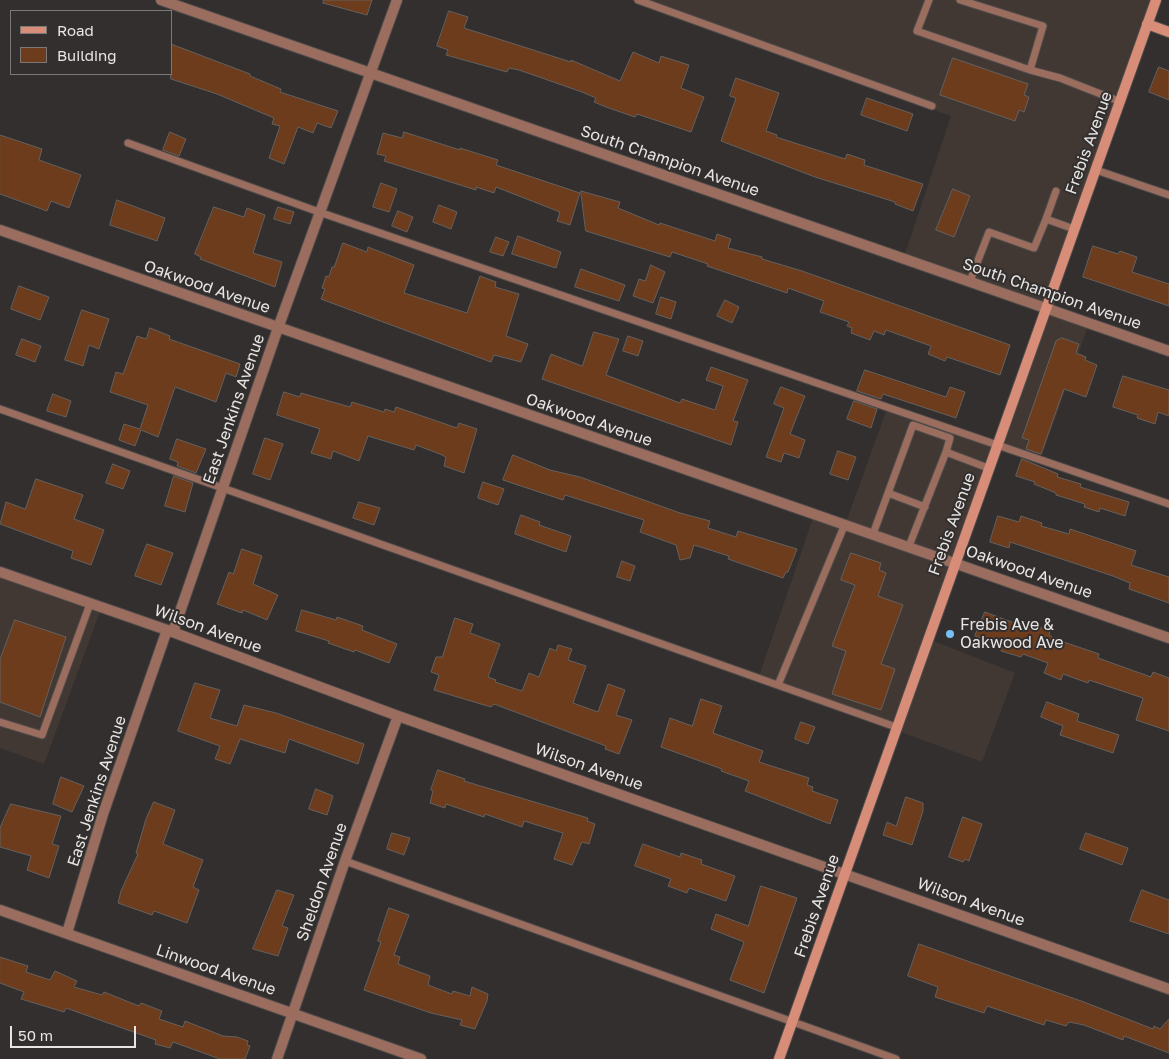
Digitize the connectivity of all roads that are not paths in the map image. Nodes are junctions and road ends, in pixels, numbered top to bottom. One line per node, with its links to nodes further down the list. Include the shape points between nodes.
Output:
1 (160, 0): 10 (street, South Champion Avenue)
2 (398, 0): 10 (street, East Jenkins Avenue)
3 (638, 0): 12 (lane)
4 (929, 0): 9 (lane, via 917,31)
5 (960, 0): 9 (lane, via 1043,26)
6 (1156, 0): 7 (main road, Frebis Avenue)
7 (1147, 24): 8 (main road); 11 (main road, Frebis Avenue)
8 (1169, 32)
9 (1030, 70): 11 (lane, via 1060,78)
10 (371, 73): 17 (street, East Jenkins Avenue); 21 (street, South Champion Avenue)
11 (1120, 102): 14 (main road, Frebis Avenue)
12 (932, 106)
13 (128, 143): 17 (lane)
14 (1096, 170): 16 (lane); 20 (main road, Frebis Avenue)
15 (1056, 191): 18 (lane)
16 (1169, 195)
17 (320, 212): 23 (street, East Jenkins Avenue); 26 (lane)
18 (1046, 219): 20 (lane); 21 (lane, via 1034,248 989,232)
19 (0, 230): 23 (street, Oakwood Avenue)
20 (1074, 230): 22 (main road, Frebis Avenue)
21 (970, 281): 22 (street, South Champion Avenue)
22 (1046, 307): 24 (street, South Champion Avenue); 26 (main road, Frebis Avenue)
23 (278, 328): 29 (street, East Jenkins Avenue); 33 (street, Oakwood Avenue)
24 (1169, 351)
25 (0, 409): 29 (lane)
26 (996, 446): 28 (main road, Frebis Avenue); 31 (lane)
27 (946, 452): 28 (lane); 30 (lane, via 950,438 913,425); 32 (lane)
28 (988, 468): 36 (main road, Frebis Avenue)
29 (222, 489): 39 (street, East Jenkins Avenue); 41 (lane)
30 (888, 493): 32 (lane); 34 (lane)
31 (1169, 504)
32 (924, 507): 35 (lane)
33 (845, 524): 34 (street, Oakwood Avenue); 41 (lane)
34 (873, 534): 35 (street, Oakwood Avenue)
35 (909, 546): 36 (street, Oakwood Avenue)
36 (955, 562): 40 (street, Oakwood Avenue); 44 (main road, Frebis Avenue)
37 (0, 572): 38 (street, Wilson Avenue)
38 (90, 604): 39 (street, Wilson Avenue); 43 (lane, via 42,735)
39 (170, 631): 42 (street, Wilson Avenue); 48 (street, East Jenkins Avenue, via 103,814)
40 (1169, 638)
41 (778, 685): 44 (lane)
42 (398, 716): 45 (street, Sheldon Avenue); 46 (street, Wilson Avenue)
43 (0, 722)
44 (896, 727): 46 (main road, Frebis Avenue)
45 (345, 861): 50 (street, Sheldon Avenue); 51 (lane)
46 (845, 873): 49 (street, Wilson Avenue); 51 (main road, Frebis Avenue)
47 (0, 910): 48 (street, Linwood Avenue)
48 (67, 933): 50 (street, Linwood Avenue)
49 (1169, 989)
50 (292, 1013): 52 (street, Sheldon Avenue); 53 (street, Linwood Avenue)
51 (792, 1023): 54 (main road, Frebis Avenue); 55 (lane)
52 (277, 1059)
53 (421, 1059)
54 (779, 1059)
55 (896, 1059)

